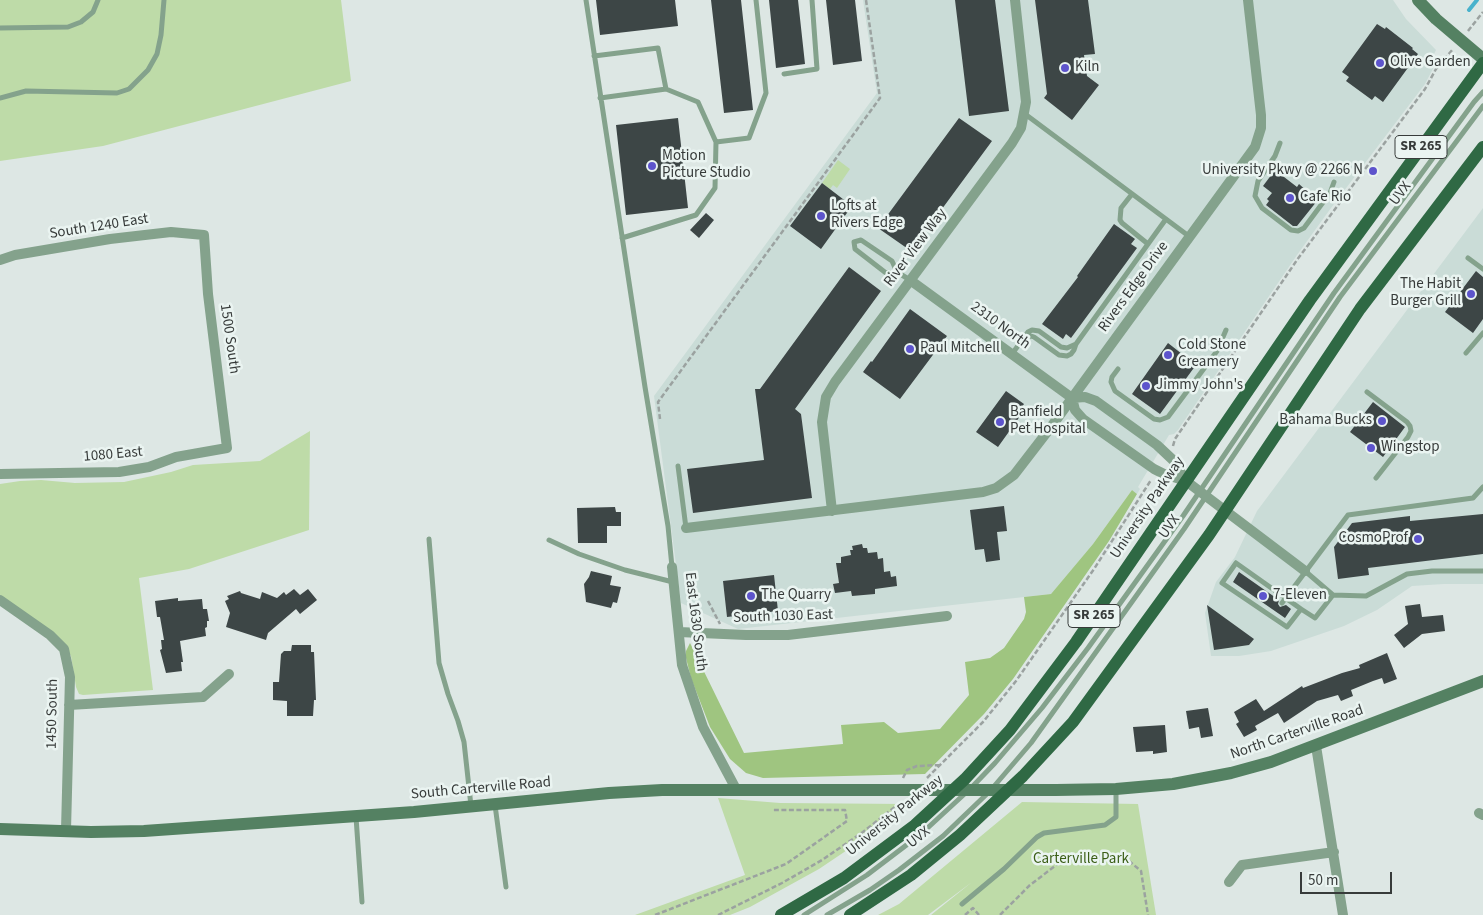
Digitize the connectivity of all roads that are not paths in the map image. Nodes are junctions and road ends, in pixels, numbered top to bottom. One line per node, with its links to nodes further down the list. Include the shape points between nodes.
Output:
1 (98, 0): 9 (lane, via 93,12 81,22 68,26)
2 (164, 0): 16 (lane, via 157,54 148,70 130,89 117,93 26,91)
3 (586, 0): 10 (lane)
4 (756, 0): 20 (lane, via 766,93 749,138)
5 (812, 0): 13 (lane, via 817,69)
6 (1015, 0): 19 (street, River View Way, via 1026,92)
7 (1248, 0): 27 (street, Rivers Edge Drive, via 1261,111 1259,137 1249,156)
8 (1418, 0): 11 (street)
9 (0, 28)
10 (594, 56): 14 (lane, via 658,48); 17 (lane)
11 (1483, 59)
12 (1483, 63): 46 (main road, University Parkway / SR 265, via 1310,300)
13 (784, 74)
14 (666, 89): 17 (lane); 20 (lane, via 698,102)
15 (1483, 92): 48 (lane, via 1334,293)
16 (0, 98)
17 (600, 98): 28 (lane)
18 (1483, 106): 48 (lane, UVX, via 1340,297)
19 (1025, 114): 24 (lane); 34 (street, River View Way, via 1012,143)
20 (716, 142): 28 (lane, via 715,188 696,215)
21 (1280, 143): 23 (lane, via 1258,181 1255,196 1262,208 1291,230 1304,228 1330,193)
22 (1483, 147): 50 (main road, SR 265, via 1360,309)
23 (1334, 182)
24 (1132, 194): 25 (lane); 29 (lane, via 1121,208 1120,220)
25 (1166, 219): 27 (lane); 29 (lane)
26 (204, 235): 31 (street, South 1240 East, via 170,232 110,239); 42 (street, 1500 South)
27 (1190, 237): 41 (street, Rivers Edge Drive)
28 (622, 238): 54 (lane)
29 (1148, 244): 38 (lane, via 1076,344 1061,347 1036,330 1030,331)
30 (1468, 258): 32 (lane)
31 (0, 260)
32 (1483, 269)
33 (897, 272): 33 (lane, via 892,261 861,240 854,242 855,250 886,273); 34 (lane)
34 (910, 280): 38 (street, 2310 North); 49 (street, River View Way, via 826,397 822,422)
35 (1226, 330): 39 (lane, via 1217,351 1168,417 1160,420 1114,390 1111,382)
36 (1483, 332): 37 (lane)
37 (1466, 353)
38 (1012, 354): 41 (street, 2310 North)
39 (1118, 369)
40 (1367, 392): 45 (lane, via 1407,422 1411,430)
41 (1072, 398): 46 (street, 2310 North, via 1075,410 1083,419 1154,469); 46 (street, 2310 North, via 1096,401 1157,445 1174,461); 49 (street, Rivers Edge Drive, via 1019,469 1002,485 983,492)
42 (227, 448): 44 (street, 1080 East, via 119,472)
43 (678, 466): 51 (lane)
44 (0, 474)
45 (1376, 478)
46 (1186, 481): 48 (street, 2310 North); 91 (main road, University Parkway / SR 265, via 1050,678 980,763 889,846 844,878)
47 (1483, 487): 55 (lane, via 1472,498 1348,515)
48 (1203, 494): 50 (street, 2310 North); 92 (lane, via 1066,678 995,763 895,855); 93 (lane, UVX, via 1047,722 990,791 914,859)
49 (832, 510): 51 (street, Rivers Edge Drive)
50 (1226, 510): 55 (street, 2310 North); 94 (main road, SR 265, via 1108,675 1049,749 960,835 911,875)
51 (686, 528)
52 (429, 539): 82 (lane, via 439,663 464,742)
53 (550, 540): 59 (lane, via 626,570)
54 (672, 567): 59 (street, East 1630 South)
55 (1305, 571): 62 (lane); 65 (lane)
56 (1483, 571): 62 (lane, via 1407,574 1366,596)
57 (1254, 575): 58 (lane); 61 (lane, via 1236,563 1222,583); 65 (lane, via 1262,585)
58 (1250, 580)
59 (674, 582): 73 (street, East 1630 South)
60 (1244, 589): 61 (lane)
61 (1240, 595): 66 (lane)
62 (1333, 595): 68 (lane, via 1315,618)
63 (1254, 596): 66 (lane)
64 (0, 600): 76 (street, 1450 South, via 64,649 70,677)
65 (1284, 600): 68 (lane)
66 (1250, 602): 69 (lane)
67 (1265, 604): 69 (lane)
68 (1301, 608): 72 (lane, via 1287,627)
69 (1261, 610): 72 (lane)
70 (1276, 612): 72 (lane)
71 (948, 616): 73 (street, South 1030 East, via 806,634 767,636)
72 (1272, 617)
73 (679, 632): 80 (street, East 1630 South, via 682,665 703,727)
74 (229, 674): 76 (street, via 203,696)
75 (1483, 681): 77 (street, North Carterville Road)
76 (69, 705): 85 (street, 1450 South)
77 (1316, 746): 79 (street, North Carterville Road, via 1231,773 1173,784); 86 (street)
78 (966, 789): 79 (street, North Carterville Road); 80 (street, South Carterville Road, via 898,784)
79 (1116, 789): 90 (lane, via 1116,817 1105,825 1044,833)
80 (736, 790): 81 (street, South Carterville Road, via 609,793)
81 (495, 804): 82 (street, South Carterville Road); 88 (lane)
82 (471, 807): 83 (street, South Carterville Road)
83 (356, 816): 85 (street, South Carterville Road, via 144,831); 89 (lane)
84 (0, 829): 85 (street, South Carterville Road)
85 (66, 830)
86 (1334, 852): 87 (street, via 1242,865); 95 (street)
87 (1229, 882)
88 (506, 887)
89 (362, 902)
90 (962, 904)
91 (781, 915)
92 (804, 915)
93 (827, 915)
94 (850, 915)
95 (1343, 915)

